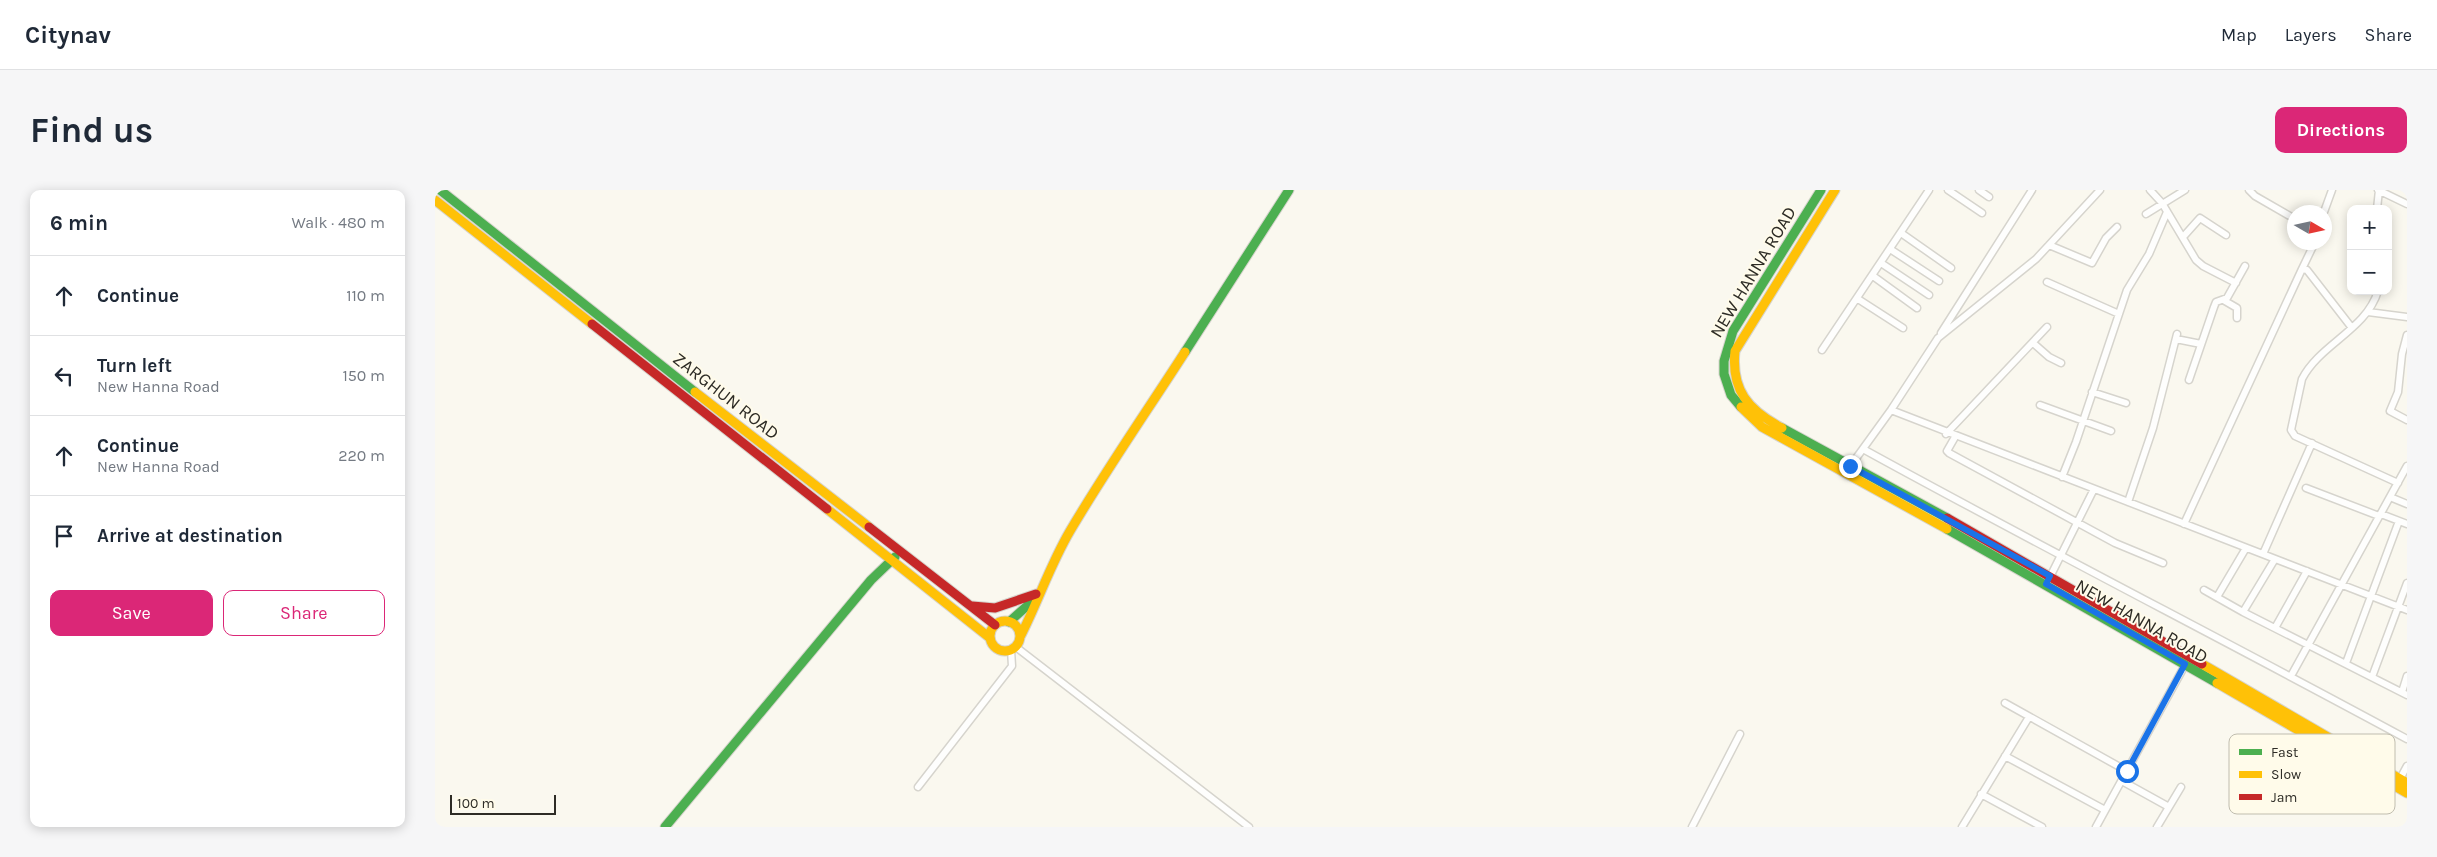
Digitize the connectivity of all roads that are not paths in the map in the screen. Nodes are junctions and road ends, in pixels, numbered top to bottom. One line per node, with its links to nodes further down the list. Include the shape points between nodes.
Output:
1 (440, 190): 85 (street, ZARGHUN ROAD)
2 (1289, 190): 96 (street, via 1069,531)
3 (1821, 190): 71 (street, NEW HANNA ROAD, via 1733,331 1724,354 1723,376 1742,411 1761,427)
4 (1835, 190): 71 (street, NEW HANNA ROAD, via 1735,351 1732,372 1737,387 1763,418)
5 (1929, 190): 26 (street)
6 (1948, 190): 22 (street)
7 (1979, 190): 15 (street)
8 (2032, 190): 53 (street)
9 (2100, 190): 29 (street)
10 (2150, 190): 17 (street)
11 (2185, 190): 17 (street)
12 (2249, 190): 24 (street)
13 (2333, 190): 19 (street)
14 (2378, 190): 18 (street); 20 (street)
15 (1989, 197)
16 (435, 200): 89 (street)
17 (2162, 203): 21 (street); 23 (street)
18 (2407, 204)
19 (2327, 205)
20 (2377, 205)
21 (2167, 212): 28 (street); 46 (street, via 2149,254 2127,290)
22 (1982, 213)
23 (2146, 214)
24 (2287, 214)
25 (2117, 227): 29 (street, via 2106,238 2092,263)
26 (1901, 233): 30 (street); 34 (street)
27 (2226, 234): 28 (street, via 2200,218)
28 (2183, 237): 39 (street, via 2196,260)
29 (2049, 245): 53 (street)
30 (1890, 249): 32 (street); 37 (street)
31 (2311, 250): 35 (street)
32 (1881, 263): 36 (street); 40 (street)
33 (2245, 266): 39 (street)
34 (1951, 268)
35 (2302, 269): 51 (street, via 2307,270); 82 (street)
36 (1873, 276): 42 (street); 44 (street)
37 (1939, 281)
38 (2047, 282): 46 (street)
39 (2236, 283): 43 (street)
40 (1929, 295)
41 (2377, 295): 45 (street)
42 (1858, 299): 50 (street); 56 (street)
43 (2225, 300): 48 (street, via 2237,308); 55 (street, via 2219,300 2213,307)
44 (1917, 308)
45 (2368, 312): 47 (street); 51 (street)
46 (2119, 314): 59 (street)
47 (2407, 317)
48 (2237, 318)
49 (2047, 327): 54 (street)
50 (1903, 328)
51 (2352, 328): 68 (street, via 2321,353 2302,379 2291,430 2295,436)
52 (2407, 335): 63 (street, via 2397,392 2390,411)
53 (1938, 338): 62 (street)
54 (2033, 343): 57 (street); 66 (street)
55 (2201, 344): 58 (street); 77 (street, via 2176,336 2153,428)
56 (1822, 350)
57 (2061, 364)
58 (2189, 380)
59 (2092, 392): 60 (street); 64 (street)
60 (2126, 403)
61 (2040, 405): 64 (street)
62 (1891, 410): 66 (street); 69 (street)
63 (2407, 420)
64 (2083, 421): 65 (street); 72 (street)
65 (2111, 431)
66 (1946, 434): 67 (street)
67 (1955, 437): 72 (street); 81 (street, via 1947,451 1949,453)
68 (2312, 443): 73 (street); 86 (street)
69 (1863, 449): 71 (street); 87 (street)
70 (2407, 466): 73 (street)
71 (1848, 470): 92 (street, NEW HANNA ROAD)
72 (2062, 477): 75 (street)
73 (2398, 483): 76 (street)
74 (2306, 488): 79 (street)
75 (2095, 489): 77 (street); 81 (street)
76 (2390, 497): 78 (street); 79 (street)
77 (2128, 502): 82 (street)
78 (2407, 504)
79 (2380, 515): 80 (street); 94 (street)
80 (2399, 521): 83 (street); 97 (street)
81 (2078, 523): 87 (street); 90 (street)
82 (2184, 524): 84 (street)
83 (2407, 524)
84 (2246, 548): 86 (street); 98 (street)
85 (899, 552): 89 (street); 99 (street, ZARGHUN ROAD)
86 (2263, 554): 88 (street)
87 (2062, 556): 92 (street); 112 (street)
88 (2275, 559): 91 (street); 102 (street)
89 (892, 560): 106 (street); 134 (street, via 871,580)
90 (2163, 563)
91 (2307, 571): 94 (street); 105 (street)
92 (2048, 580): 111 (street, NEW HANNA ROAD); 120 (street, NEW HANNA ROAD)
93 (2407, 583): 100 (street)
94 (2341, 584): 97 (street); 108 (street)
95 (2205, 590): 98 (street)
96 (1038, 591): 99 (street, via 995,608); 103 (street); 107 (street, via 1034,610)
97 (2370, 595): 100 (street); 110 (street)
98 (2217, 597): 102 (street)
99 (972, 606): 104 (street, ZARGHUN ROAD)
100 (2398, 606): 101 (street); 114 (street)
101 (2407, 610)
102 (2243, 612): 105 (street)
103 (1009, 622): 104 (street); 107 (street, via 1017,628)
104 (995, 625): 106 (street)
105 (2275, 628): 108 (street)
106 (990, 638): 109 (street, via 998,650)
107 (1020, 638): 109 (street)
108 (2309, 645): 110 (street); 112 (street)
109 (1013, 648): 128 (street, via 1012,666); 135 (street)
110 (2346, 663): 114 (street)
111 (2185, 664): 119 (street, NEW HANNA ROAD); 124 (street)
112 (2291, 676): 121 (street)
113 (2407, 676): 115 (street)
114 (2373, 677): 115 (street)
115 (2404, 693)
116 (2005, 703): 117 (street)
117 (2029, 717): 122 (street); 124 (street)
118 (1740, 734): 136 (street)
119 (2305, 734)
120 (2320, 734)
121 (2407, 739)
122 (2005, 756): 131 (street); 133 (street)
123 (2407, 766): 126 (street)
124 (2127, 771): 125 (street)
125 (2122, 781): 132 (street); 133 (street)
126 (2403, 781)
127 (2395, 786): 130 (street, NEW HANNA ROAD)
128 (918, 787)
129 (2181, 788): 132 (street)
130 (2407, 793)
131 (1981, 794): 137 (street); 138 (street)
132 (2169, 807): 140 (street)
133 (2105, 810): 139 (street)
134 (665, 827)
135 (1249, 827)
136 (1692, 827)
137 (1962, 827)
138 (2042, 827)
139 (2096, 827)
140 (2157, 827)

